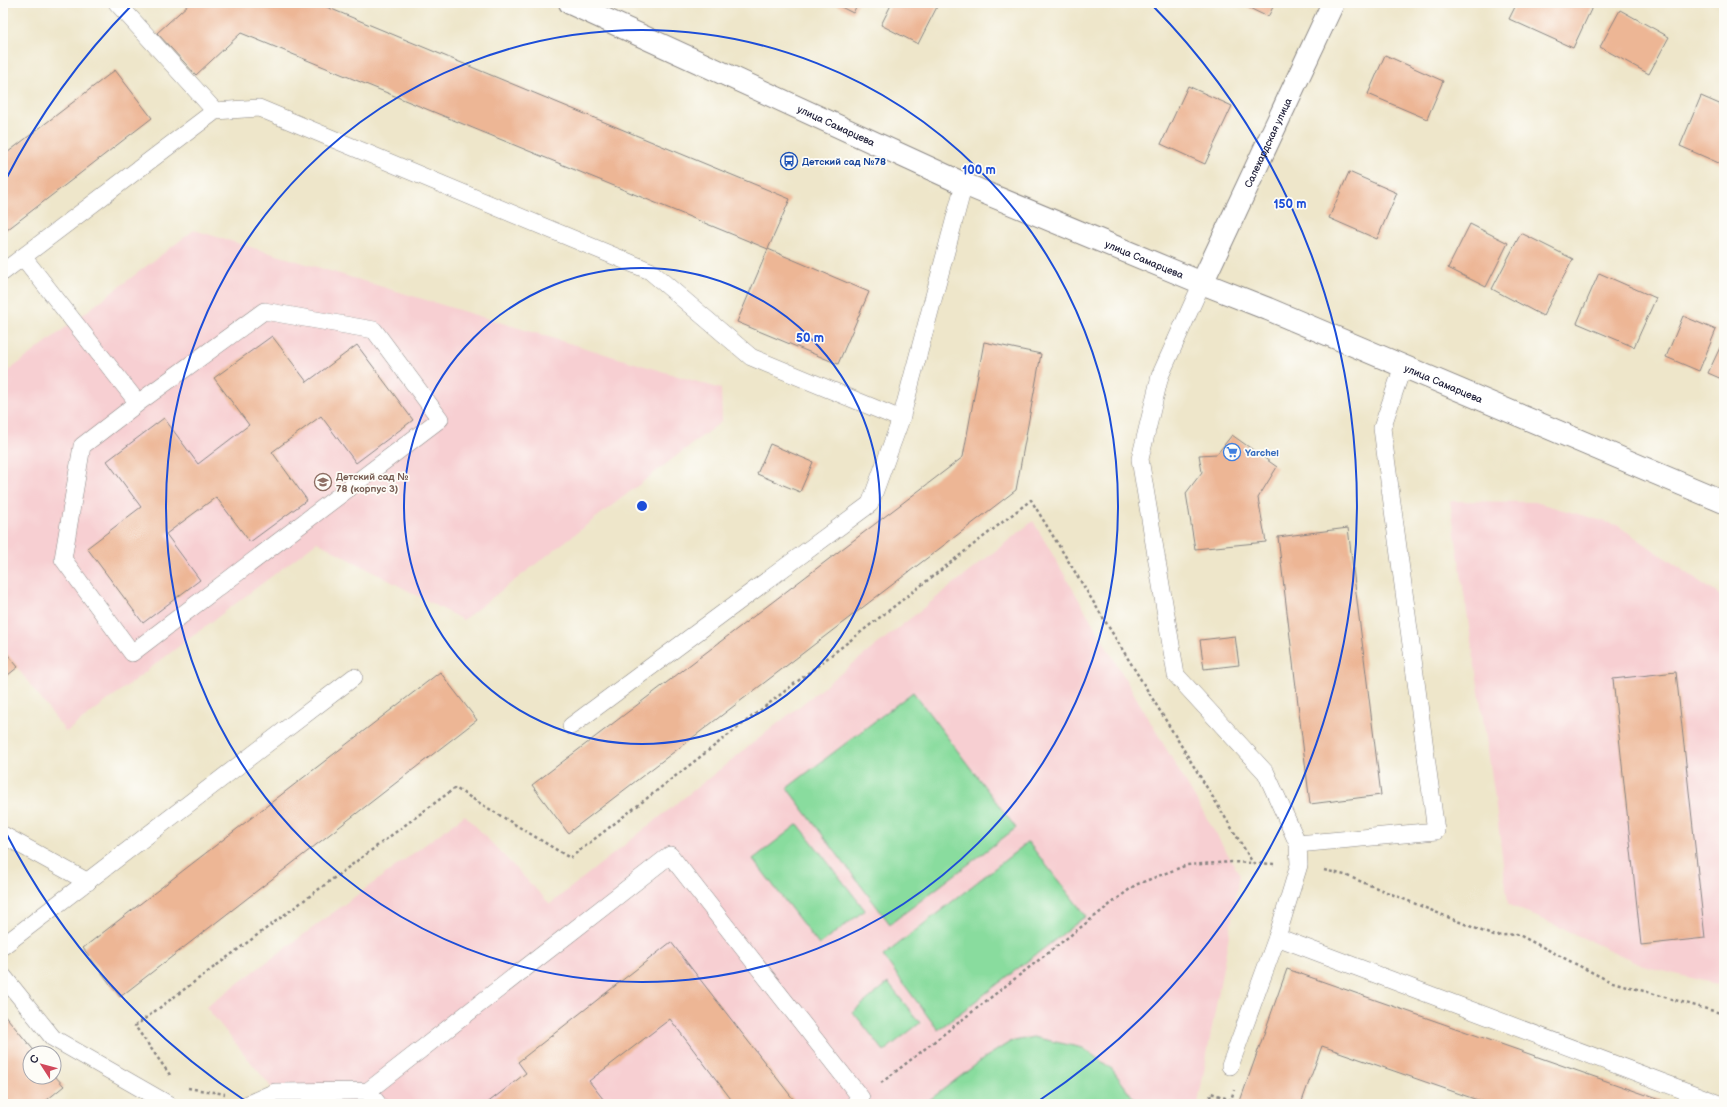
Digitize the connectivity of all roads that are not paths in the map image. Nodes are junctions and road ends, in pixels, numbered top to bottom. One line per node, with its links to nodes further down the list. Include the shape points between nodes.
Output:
1 (117, 3): 4 (lane)
2 (570, 3): 5 (street, улица Самарцева)
3 (1333, 3): 8 (street, Салехардская улица)
4 (215, 111): 6 (lane); 11 (lane, via 259,108 650,271 751,357)
5 (964, 184): 8 (street, улица Самарцева); 11 (lane)
6 (23, 257): 7 (lane); 10 (lane)
7 (3, 272)
8 (1202, 283): 9 (street, улица Самарцева, via 1268,308); 16 (lane, via 1160,376 1140,459 1176,676 1266,773)
9 (1403, 366): 12 (street, улица Самарцева); 16 (lane, via 1382,428 1436,831)
10 (138, 403): 10 (lane, via 264,311 374,330 440,419 132,653 63,559 82,446)
11 (901, 419): 14 (lane, via 870,504)
12 (1724, 502)
13 (354, 677): 17 (lane)
14 (571, 726)
15 (3, 835): 17 (lane)
16 (1298, 844): 18 (lane, via 1299,865)
17 (88, 882): 19 (lane)
18 (1277, 937): 21 (lane); 26 (lane)
19 (3, 946)
20 (3, 976): 24 (lane, via 53,1038)
21 (1230, 1066)
22 (373, 1098): 23 (lane, via 275,1092); 25 (lane, via 670,855 861,1098)
23 (253, 1102)
24 (168, 1104)
25 (854, 1104)
26 (1720, 1104)

